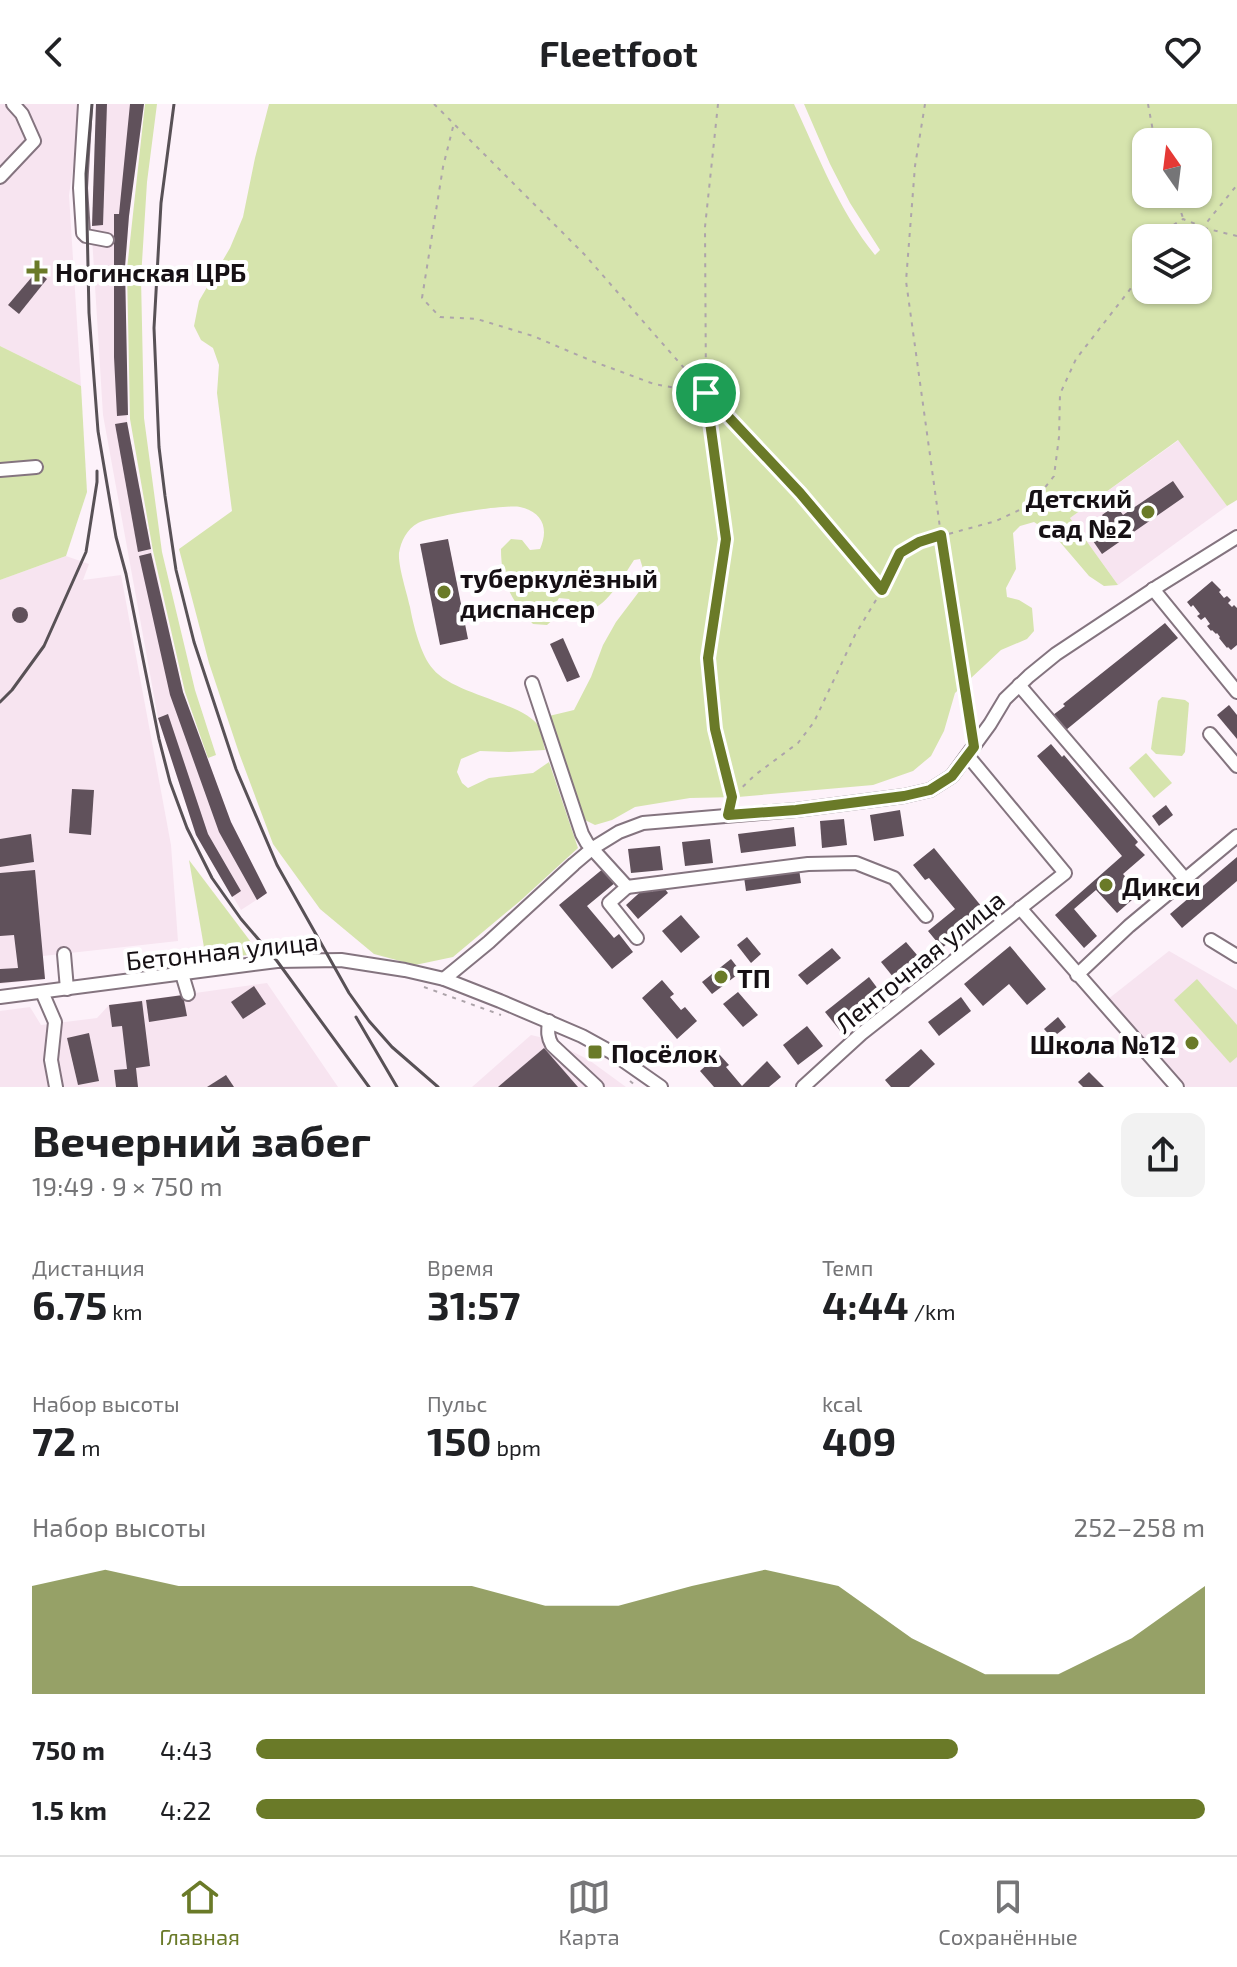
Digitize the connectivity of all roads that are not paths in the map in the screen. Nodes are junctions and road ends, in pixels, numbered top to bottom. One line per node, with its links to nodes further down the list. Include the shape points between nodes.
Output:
1 (13, 104): 3 (street, via 34,141)
2 (85, 104): 4 (street, via 83,233)
3 (0, 177)
4 (107, 240)
5 (36, 467): 6 (street)
6 (0, 470)
7 (1237, 537): 8 (street)
8 (1153, 589): 10 (street); 11 (street)
9 (532, 683): 16 (street, via 582,834)
10 (1019, 685): 13 (street); 17 (street)
11 (1237, 692)
12 (1210, 734): 14 (street)
13 (971, 752): 16 (street, via 952,776 930,790 796,810 643,823); 19 (street, Ленточная улица, via 1065,873)
14 (1237, 766)
15 (1237, 836): 17 (street)
16 (593, 848): 18 (street); 27 (street)
17 (1185, 879): 26 (street)
18 (627, 887): 20 (street, via 808,864 856,863 894,878); 21 (street, via 609,903)
19 (1020, 908): 26 (street); 36 (street, Ленточная улица)
20 (926, 916)
21 (637, 938)
22 (1211, 940): 24 (street)
23 (64, 954): 28 (street)
24 (1237, 956)
25 (182, 974): 27 (street, Бетонная улица, via 329,960); 28 (street, Бетонная улица); 30 (street)
26 (1077, 975): 37 (street)
27 (444, 979): 32 (street, Бетонная улица)
28 (67, 989): 29 (street, Бетонная улица)
29 (42, 992): 31 (street, Бетонная улица); 33 (street, via 55,1022 51,1060)
30 (188, 994)
31 (0, 997)
32 (549, 1021): 34 (street, via 552,1045); 35 (street, Бетонная улица, via 611,1052)
33 (56, 1087)
34 (597, 1087)
35 (661, 1087)
36 (803, 1087)
37 (1177, 1087)

